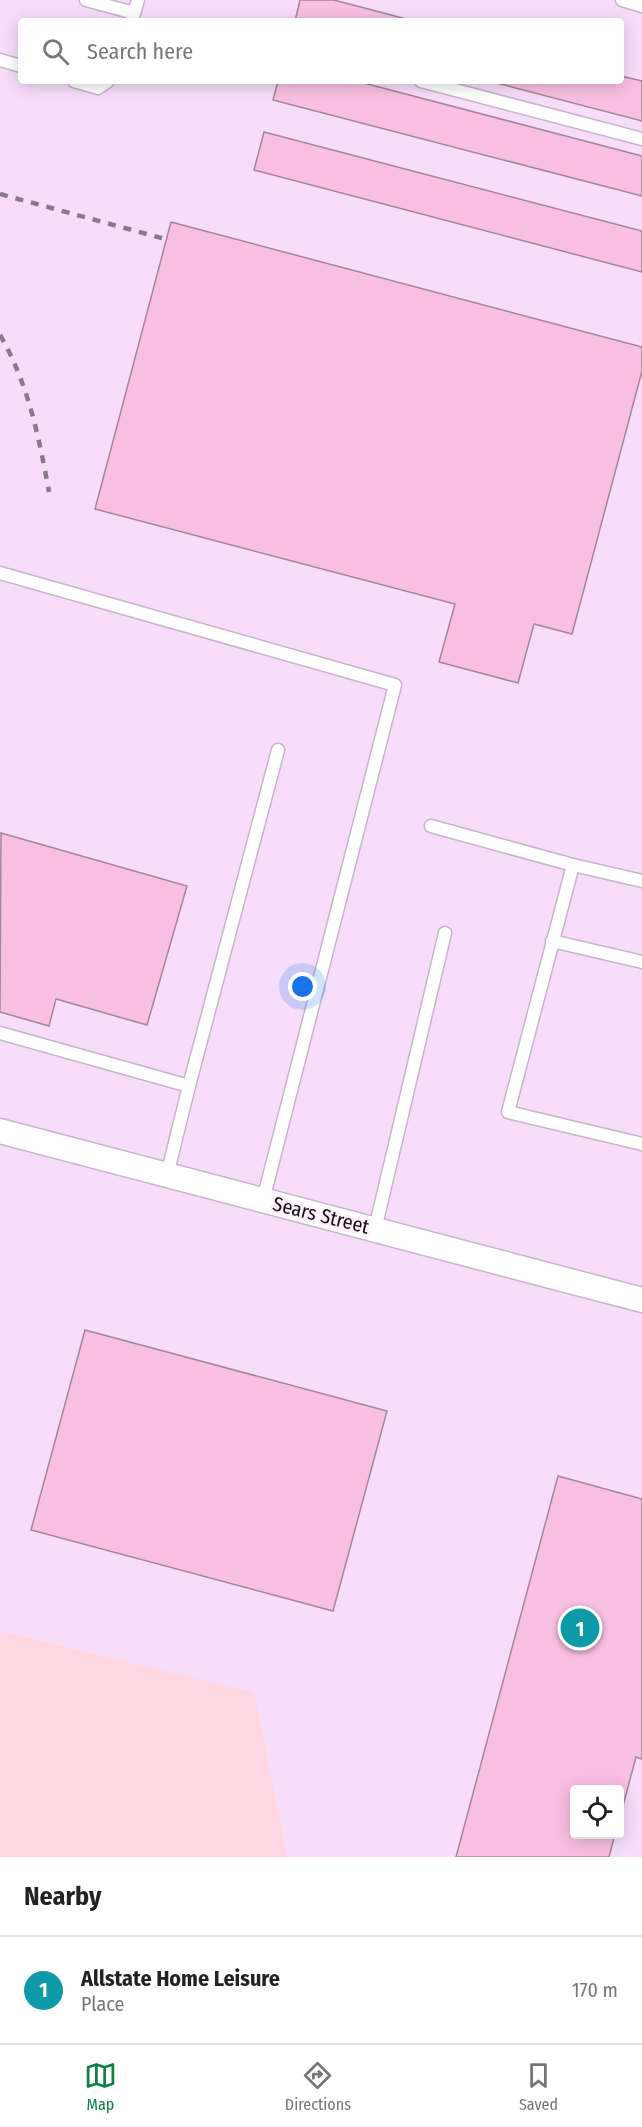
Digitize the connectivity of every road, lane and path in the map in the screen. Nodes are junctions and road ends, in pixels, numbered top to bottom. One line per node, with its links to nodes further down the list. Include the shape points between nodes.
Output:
1 (86, 0): 5 (lane)
2 (138, 0): 5 (lane)
3 (622, 0): 4 (lane)
4 (642, 6)
5 (133, 17)
6 (0, 60): 7 (lane)
7 (18, 65)
8 (84, 84): 9 (lane, via 98,88)
9 (104, 84)
10 (432, 84): 11 (lane)
11 (642, 139)
12 (0, 573): 25 (lane, via 395,685)
13 (278, 750): 21 (lane)
14 (431, 826): 15 (lane)
15 (573, 865): 16 (lane); 18 (lane)
16 (642, 881)
17 (445, 933): 26 (lane)
18 (552, 941): 19 (lane); 23 (lane, via 508,1112)
19 (642, 962)
20 (0, 1033): 21 (lane)
21 (189, 1086): 24 (lane)
22 (0, 1131): 24 (street, Sears Street)
23 (642, 1144)
24 (167, 1175): 25 (street, Sears Street)
25 (263, 1200): 26 (street, Sears Street)
26 (375, 1229): 27 (street, Sears Street)
27 (642, 1300)

